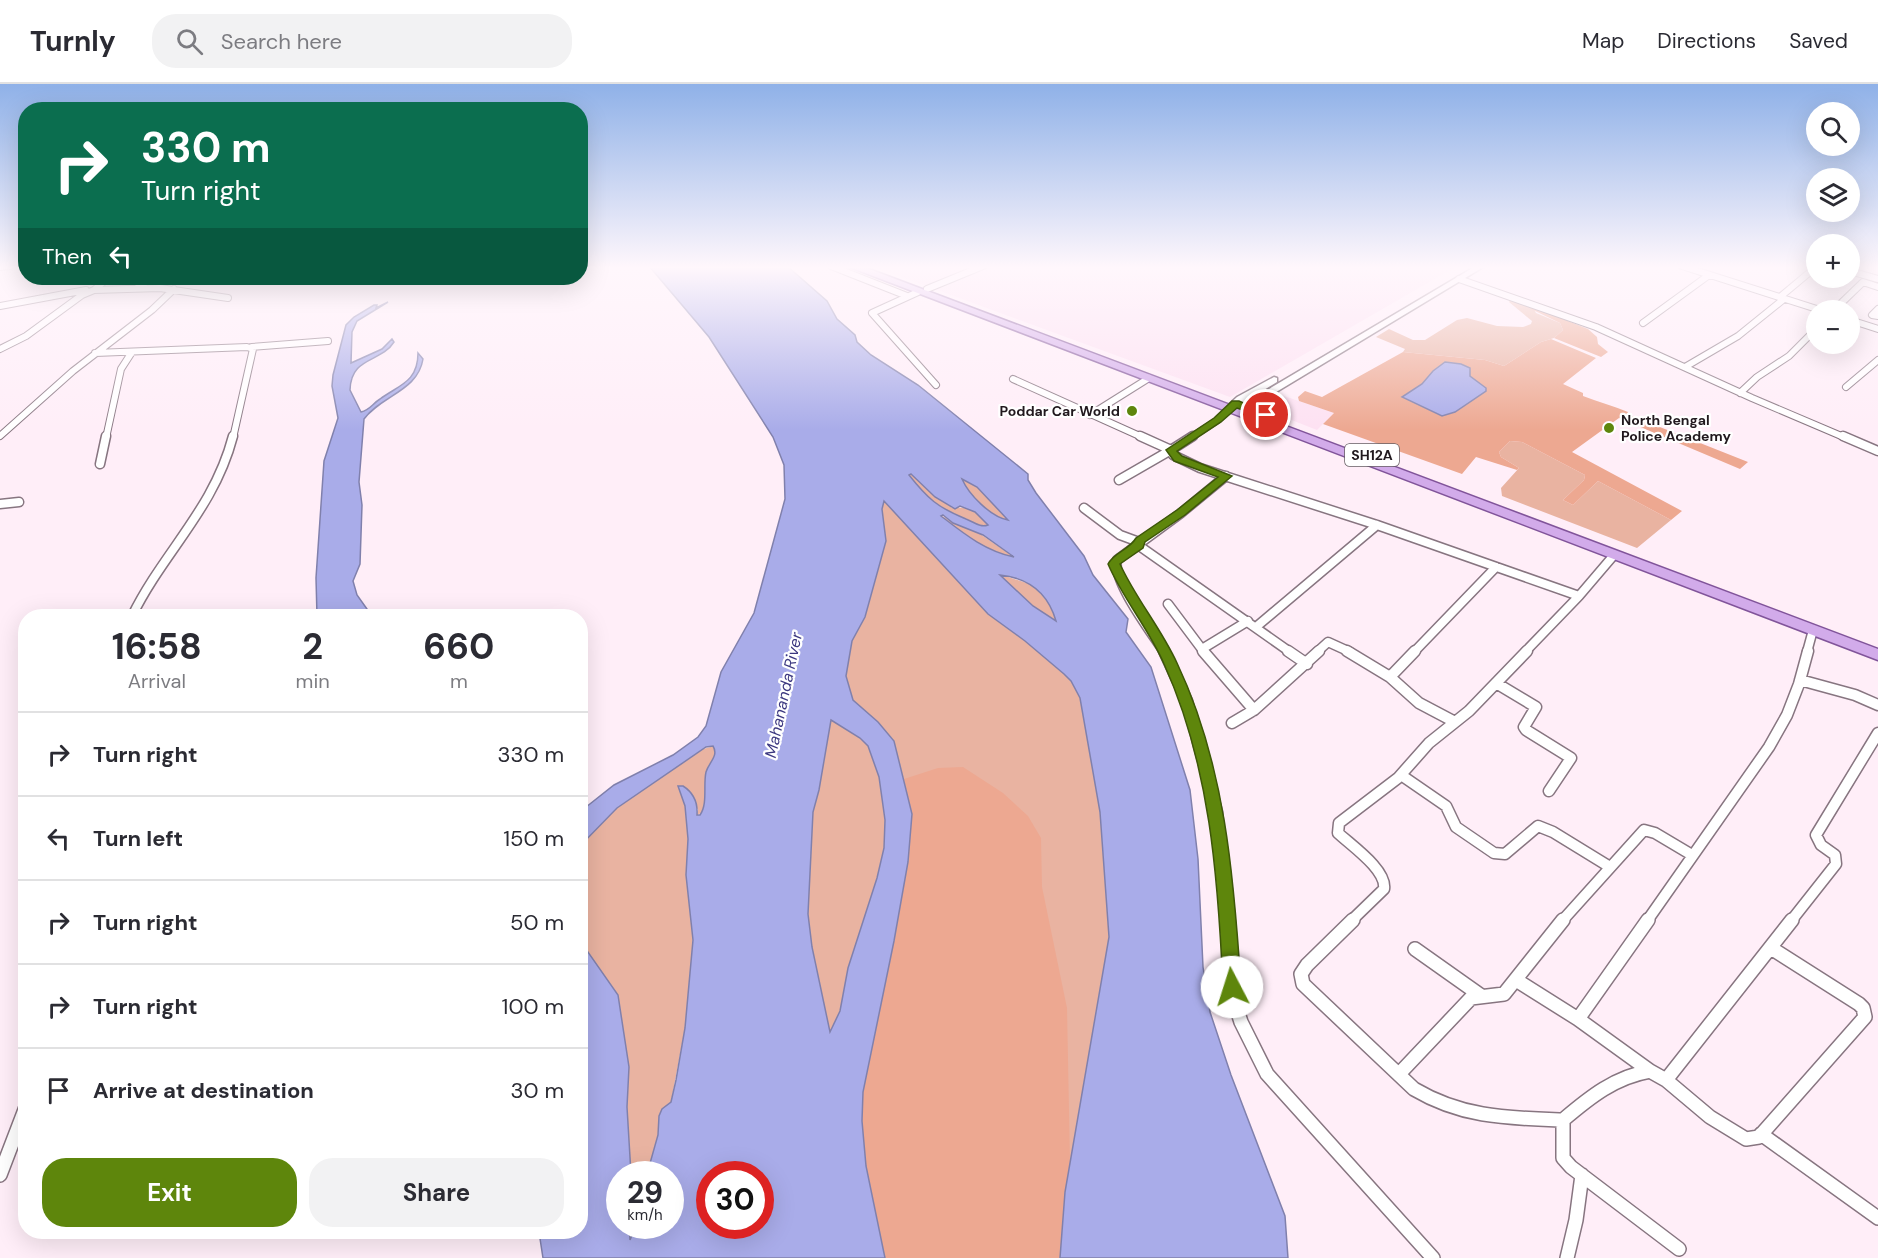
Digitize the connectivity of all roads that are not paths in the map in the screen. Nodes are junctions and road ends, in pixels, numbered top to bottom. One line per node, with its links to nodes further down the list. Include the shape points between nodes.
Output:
1 (47, 321): 17 (street)
2 (138, 321): 19 (street)
3 (879, 321): 24 (street)
4 (995, 321): 22 (main road, SH12A)
5 (997, 321): 27 (main road, SH12A)
6 (1381, 321): 27 (street)
7 (1387, 321): 27 (street)
8 (1578, 321): 21 (street)
9 (1646, 321): 11 (street)
10 (1756, 321): 21 (street, via 1738,336)
11 (1643, 323)
12 (1860, 323): 13 (street)
13 (1878, 329)
14 (1806, 339): 26 (street)
15 (328, 341): 16 (street)
16 (252, 347): 18 (street); 44 (street, via 228,448 213,490)
17 (0, 350)
18 (132, 352): 19 (street); 32 (street, via 121,369)
19 (95, 353): 29 (street)
20 (1878, 360): 25 (street)
21 (1684, 367): 26 (street)
22 (1149, 378): 27 (main road, SH12A); 28 (street)
23 (1013, 379): 28 (street)
24 (936, 385)
25 (1846, 387)
26 (1740, 393): 31 (street)
27 (1238, 408): 30 (street); 40 (main road, SH12A); 47 (main road, SH12A)
28 (1090, 415): 30 (street)
29 (0, 436)
30 (1171, 450): 33 (street, via 1178,459); 34 (street)
31 (1878, 451)
32 (100, 464)
33 (1226, 476): 38 (street); 39 (street)
34 (1119, 480)
35 (19, 502): 36 (street)
36 (0, 504)
37 (1084, 508): 39 (street)
38 (1377, 525): 41 (street); 45 (street)
39 (1138, 544): 45 (street); 78 (street, via 1114,564 1124,588 1170,661 1187,700 1217,812 1230,974 1241,1022 1267,1074)
40 (1614, 555): 42 (street); 46 (main road, SH12A)
41 (1496, 567): 42 (street); 51 (street)
42 (1579, 596): 53 (street)
43 (1168, 604): 48 (street)
44 (136, 609)
45 (1252, 624): 48 (street); 50 (street)
46 (1813, 630): 49 (main road, SH12A); 52 (street)
47 (1878, 645)
48 (1202, 649): 55 (street)
49 (1878, 655)
50 (1307, 664): 51 (street, via 1331,642); 55 (street)
51 (1390, 677): 56 (street, via 1419,703)
52 (1800, 680): 54 (street); 61 (street, via 1769,747)
53 (1496, 683): 56 (street); 60 (street, via 1536,707 1524,727 1526,730 1571,758)
54 (1878, 705)
55 (1254, 711): 57 (street)
56 (1455, 722): 59 (street)
57 (1232, 723)
58 (1878, 733): 63 (street, via 1816,836 1838,859 1836,864)
59 (1401, 775): 62 (street, via 1446,806 1456,827 1494,853 1505,854 1538,826); 69 (street, via 1337,828 1381,873 1384,889 1301,974 1309,992)
60 (1549, 791)
61 (1692, 855): 62 (street, via 1644,830); 67 (street)
62 (1610, 867): 65 (street)
63 (1771, 948): 70 (street); 73 (street, via 1859,1004 1864,1017)
64 (1415, 949): 66 (street)
65 (1516, 980): 66 (street, via 1504,994 1494,998); 67 (street)
66 (1480, 995): 69 (street, via 1471,998)
67 (1578, 1019): 68 (street)
68 (1650, 1071): 70 (street); 71 (street, via 1605,1086)
69 (1399, 1074): 71 (street, via 1431,1100 1458,1111)
70 (1666, 1080): 73 (street, via 1710,1117 1746,1139)
71 (1563, 1120): 75 (street, via 1563,1158)
72 (18, 1128): 74 (street)
73 (1761, 1134): 76 (street)
74 (0, 1175)
75 (1582, 1175): 77 (street); 79 (street)
76 (1878, 1218)
77 (1679, 1249)
78 (1433, 1258)
79 (1567, 1258)

